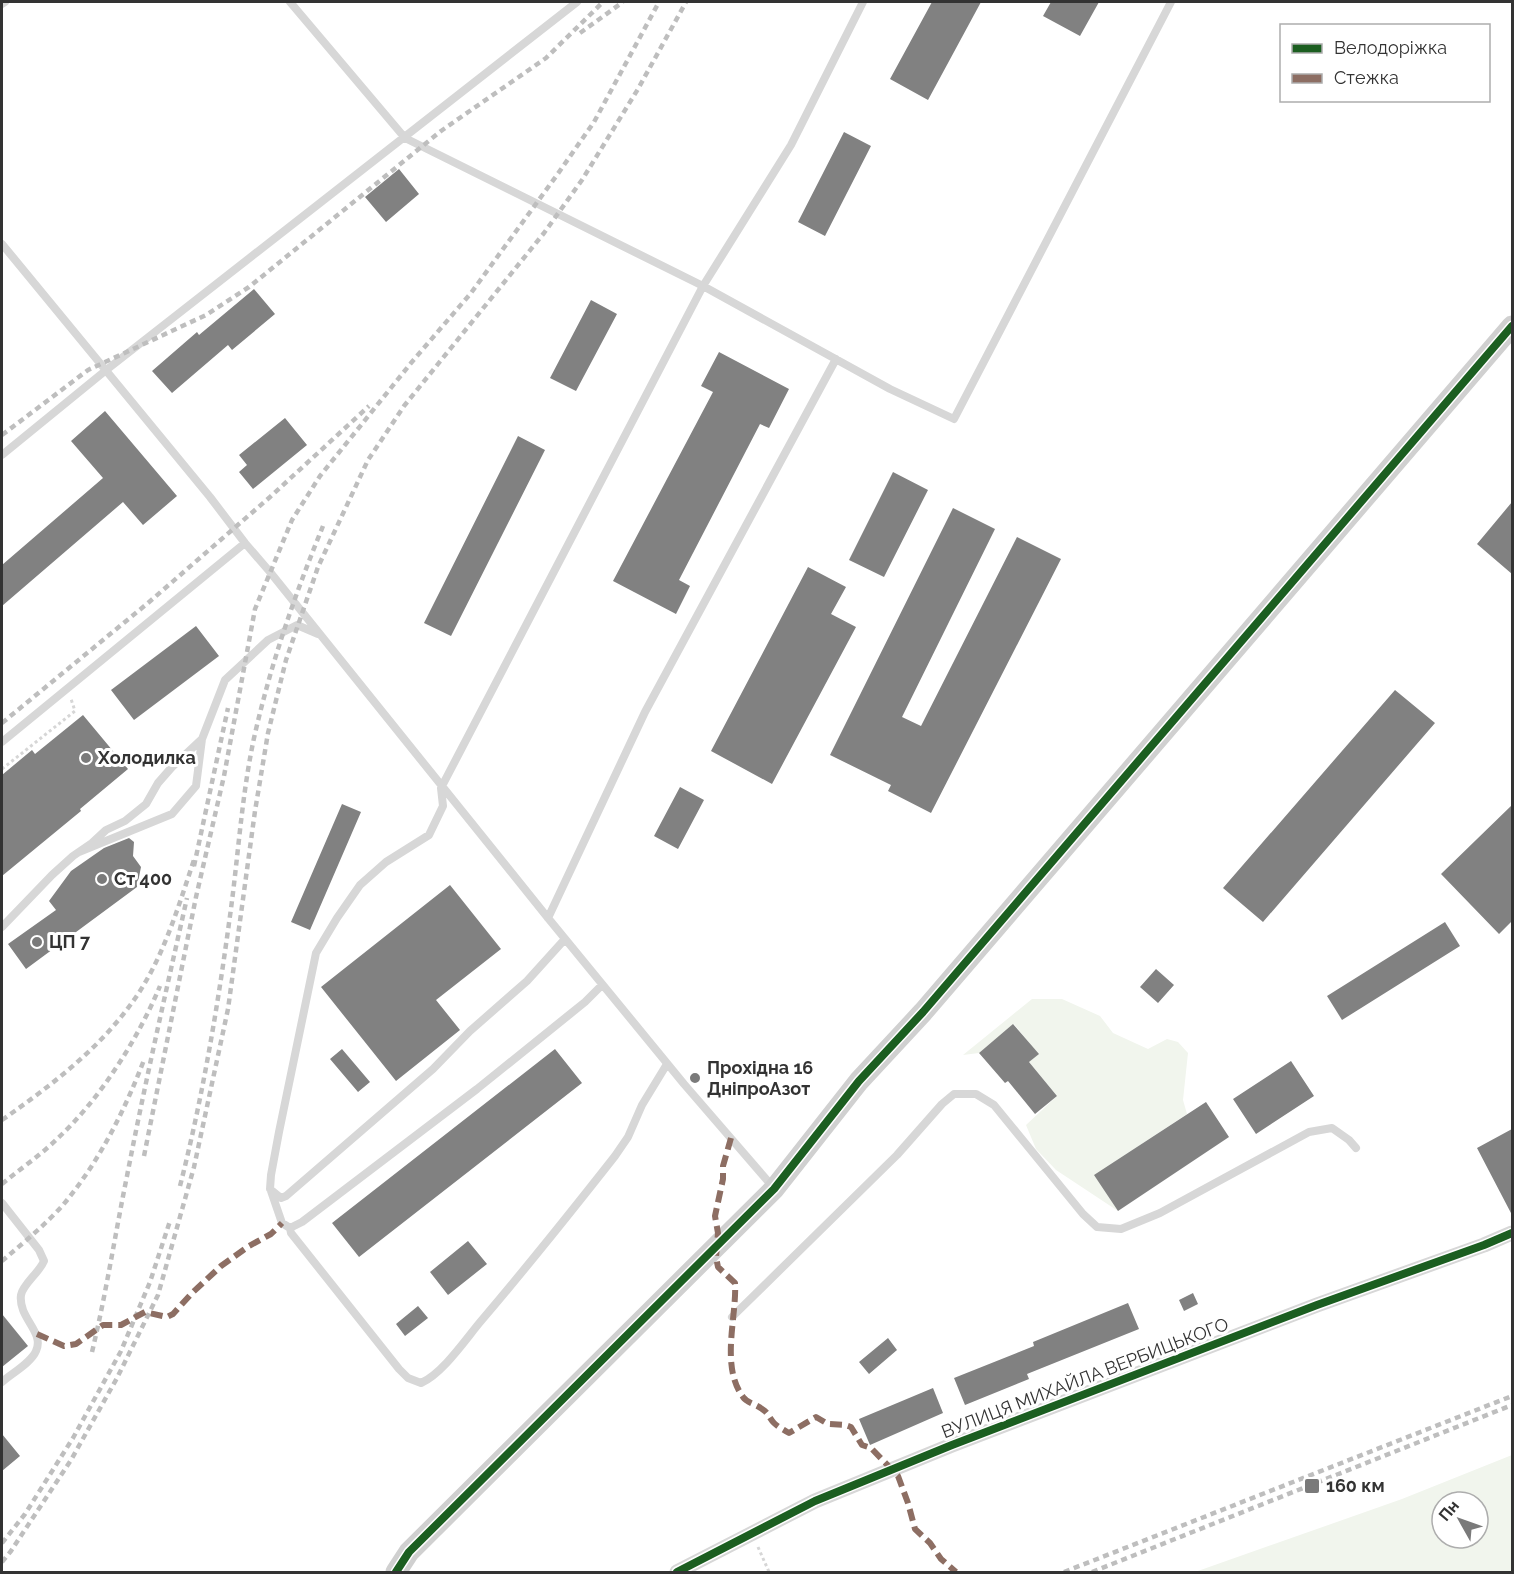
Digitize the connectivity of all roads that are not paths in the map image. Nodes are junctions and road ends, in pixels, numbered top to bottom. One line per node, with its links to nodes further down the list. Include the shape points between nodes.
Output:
1 (290, 2): 5 (lane)
2 (577, 2): 5 (lane)
3 (863, 2): 7 (lane, via 791,145)
4 (1171, 2): 9 (lane, via 954,419)
5 (405, 138): 7 (lane); 10 (lane)
6 (2, 244): 10 (lane)
7 (703, 286): 9 (lane); 16 (lane)
8 (1512, 326): 25 (street, via 860,1081)
9 (836, 359): 18 (lane, via 645,712)
10 (105, 371): 11 (lane); 12 (lane)
11 (2, 456)
12 (245, 543): 13 (lane); 15 (lane)
13 (319, 635): 14 (lane, via 297,625 268,640 225,680); 16 (lane)
14 (202, 739): 17 (lane, via 172,766 146,804); 17 (lane, via 196,786 172,814)
15 (2, 742)
16 (441, 788): 18 (lane); 24 (lane, via 443,806 429,835 386,862 360,885 316,953)
17 (79, 852): 19 (lane)
18 (548, 918): 20 (lane)
19 (2, 927)
20 (564, 939): 21 (lane); 24 (lane, via 527,981 433,1069 286,1196 281,1198)
21 (602, 985): 22 (lane); 27 (lane, via 419,1134)
22 (667, 1064): 25 (lane); 27 (lane, via 615,1156 452,1355 421,1383 403,1374)
23 (1356, 1148): 29 (lane, via 1332,1128 1309,1132 1160,1213 1121,1229 1097,1227 994,1105 976,1094 954,1094)
24 (270, 1189): 27 (lane, via 282,1223)
25 (774, 1189): 31 (street, via 409,1552)
26 (2, 1203): 30 (lane, via 44,1261 22,1291 20,1306 37,1334 36,1352)
27 (290, 1228)
28 (1512, 1233): 32 (street, ВУЛИЦЯ МИХАЙЛА ВЕРБИЦЬКОГО, via 951,1445 815,1501)
29 (732, 1317)
30 (2, 1382)
31 (396, 1572)
32 (678, 1572)

